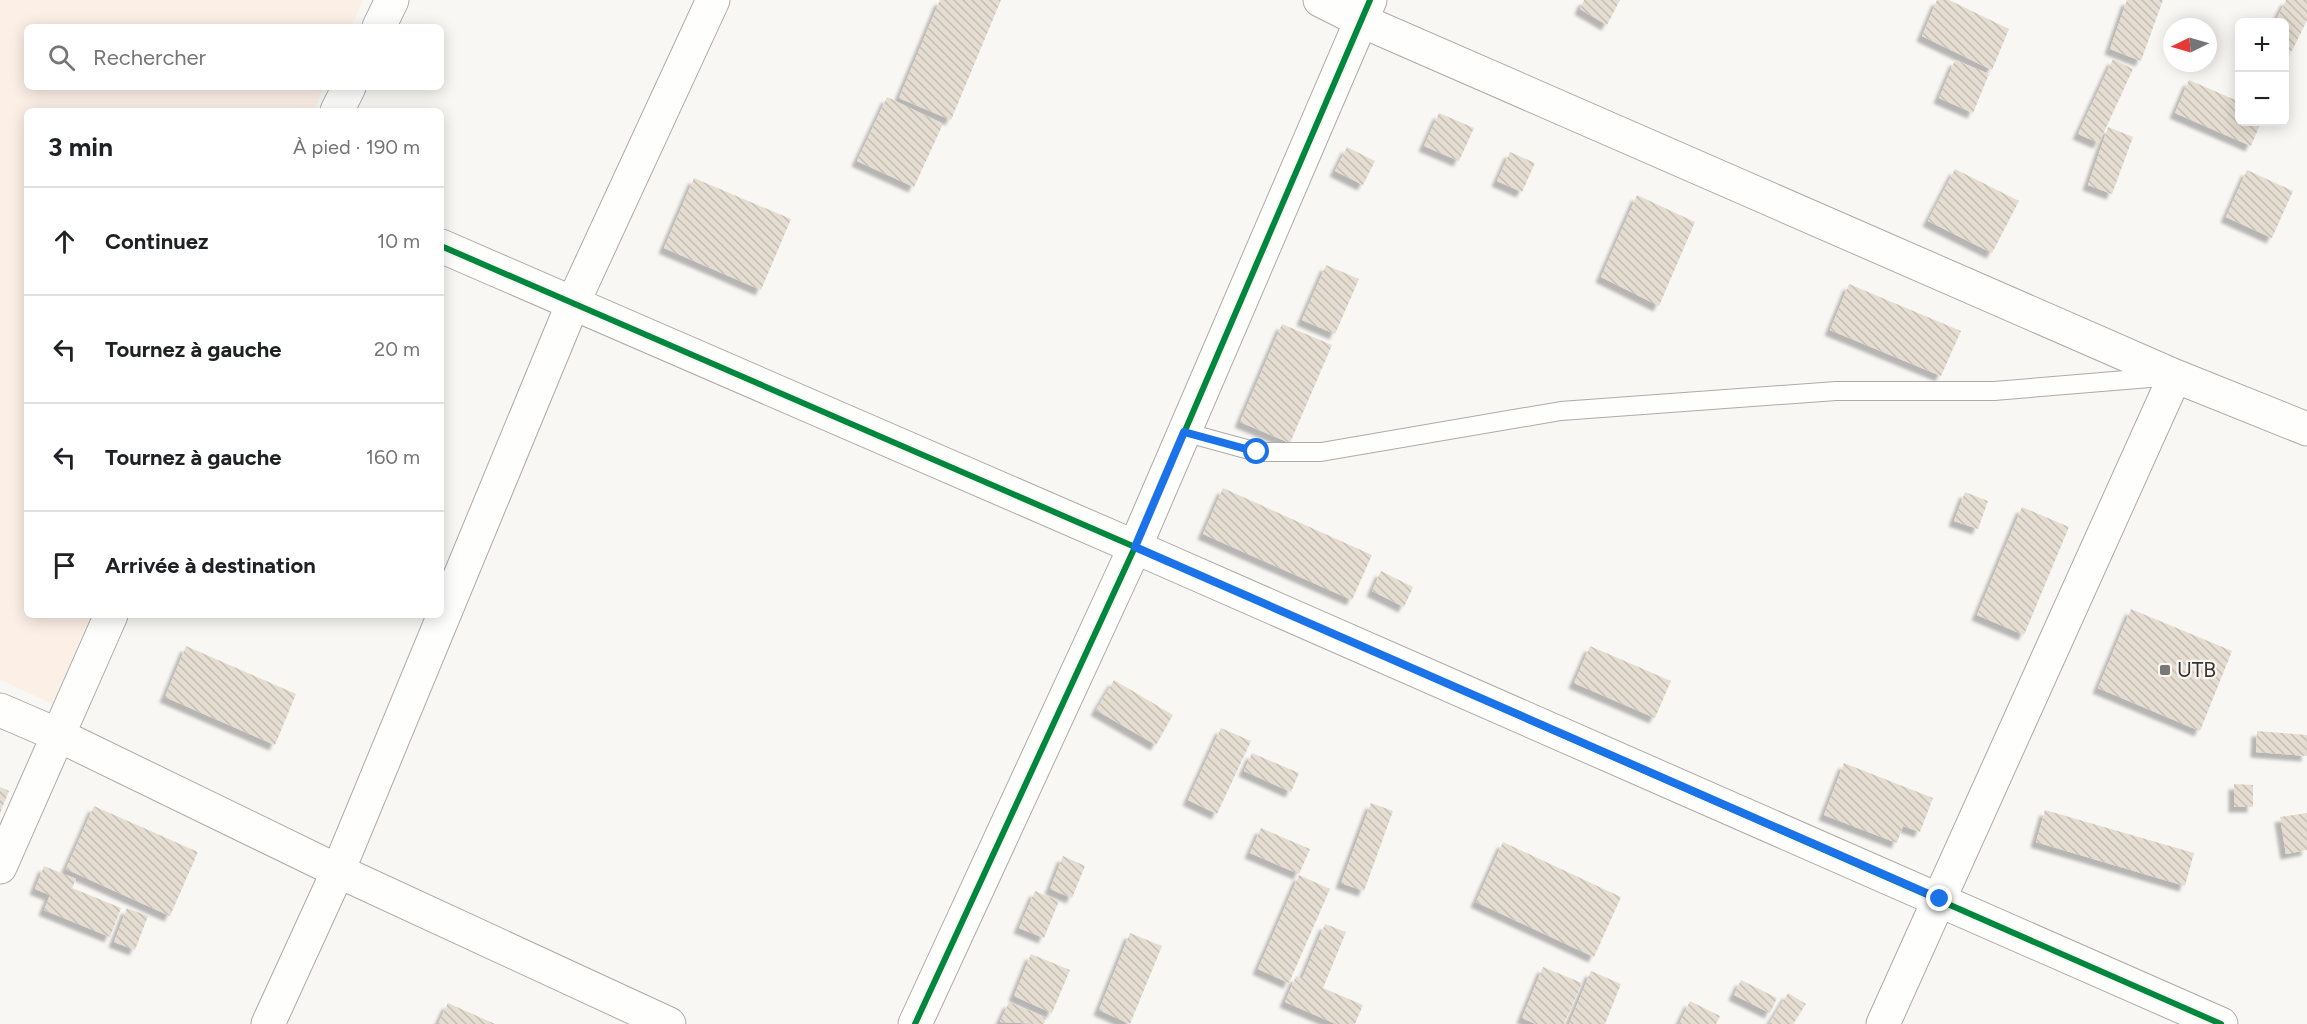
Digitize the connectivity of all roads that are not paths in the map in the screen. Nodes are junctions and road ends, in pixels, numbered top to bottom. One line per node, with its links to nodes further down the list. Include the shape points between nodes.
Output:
1 (392, 0): 5 (street)
2 (713, 0): 9 (street)
3 (1320, 0): 4 (street)
4 (1366, 10): 10 (street); 12 (street)
5 (380, 24)
6 (348, 90): 7 (street)
7 (338, 108)
8 (444, 247): 9 (street)
9 (573, 303): 13 (street); 14 (street)
10 (2175, 375): 11 (street); 12 (lane, via 1994,391 1836,391 1561,411 1321,452 1257,452); 21 (street)
11 (2307, 429)
12 (1184, 432): 13 (street)
13 (1135, 547): 21 (street); 24 (street)
14 (444, 615)
15 (110, 618): 18 (street)
16 (443, 618): 20 (street)
17 (0, 710): 18 (street)
18 (58, 735): 19 (street); 20 (street)
19 (0, 867)
20 (338, 871): 22 (street); 23 (street)
21 (1940, 899): 25 (street); 26 (street)
22 (268, 1024)
23 (669, 1024)
24 (915, 1024)
25 (1883, 1024)
26 (2221, 1024)

